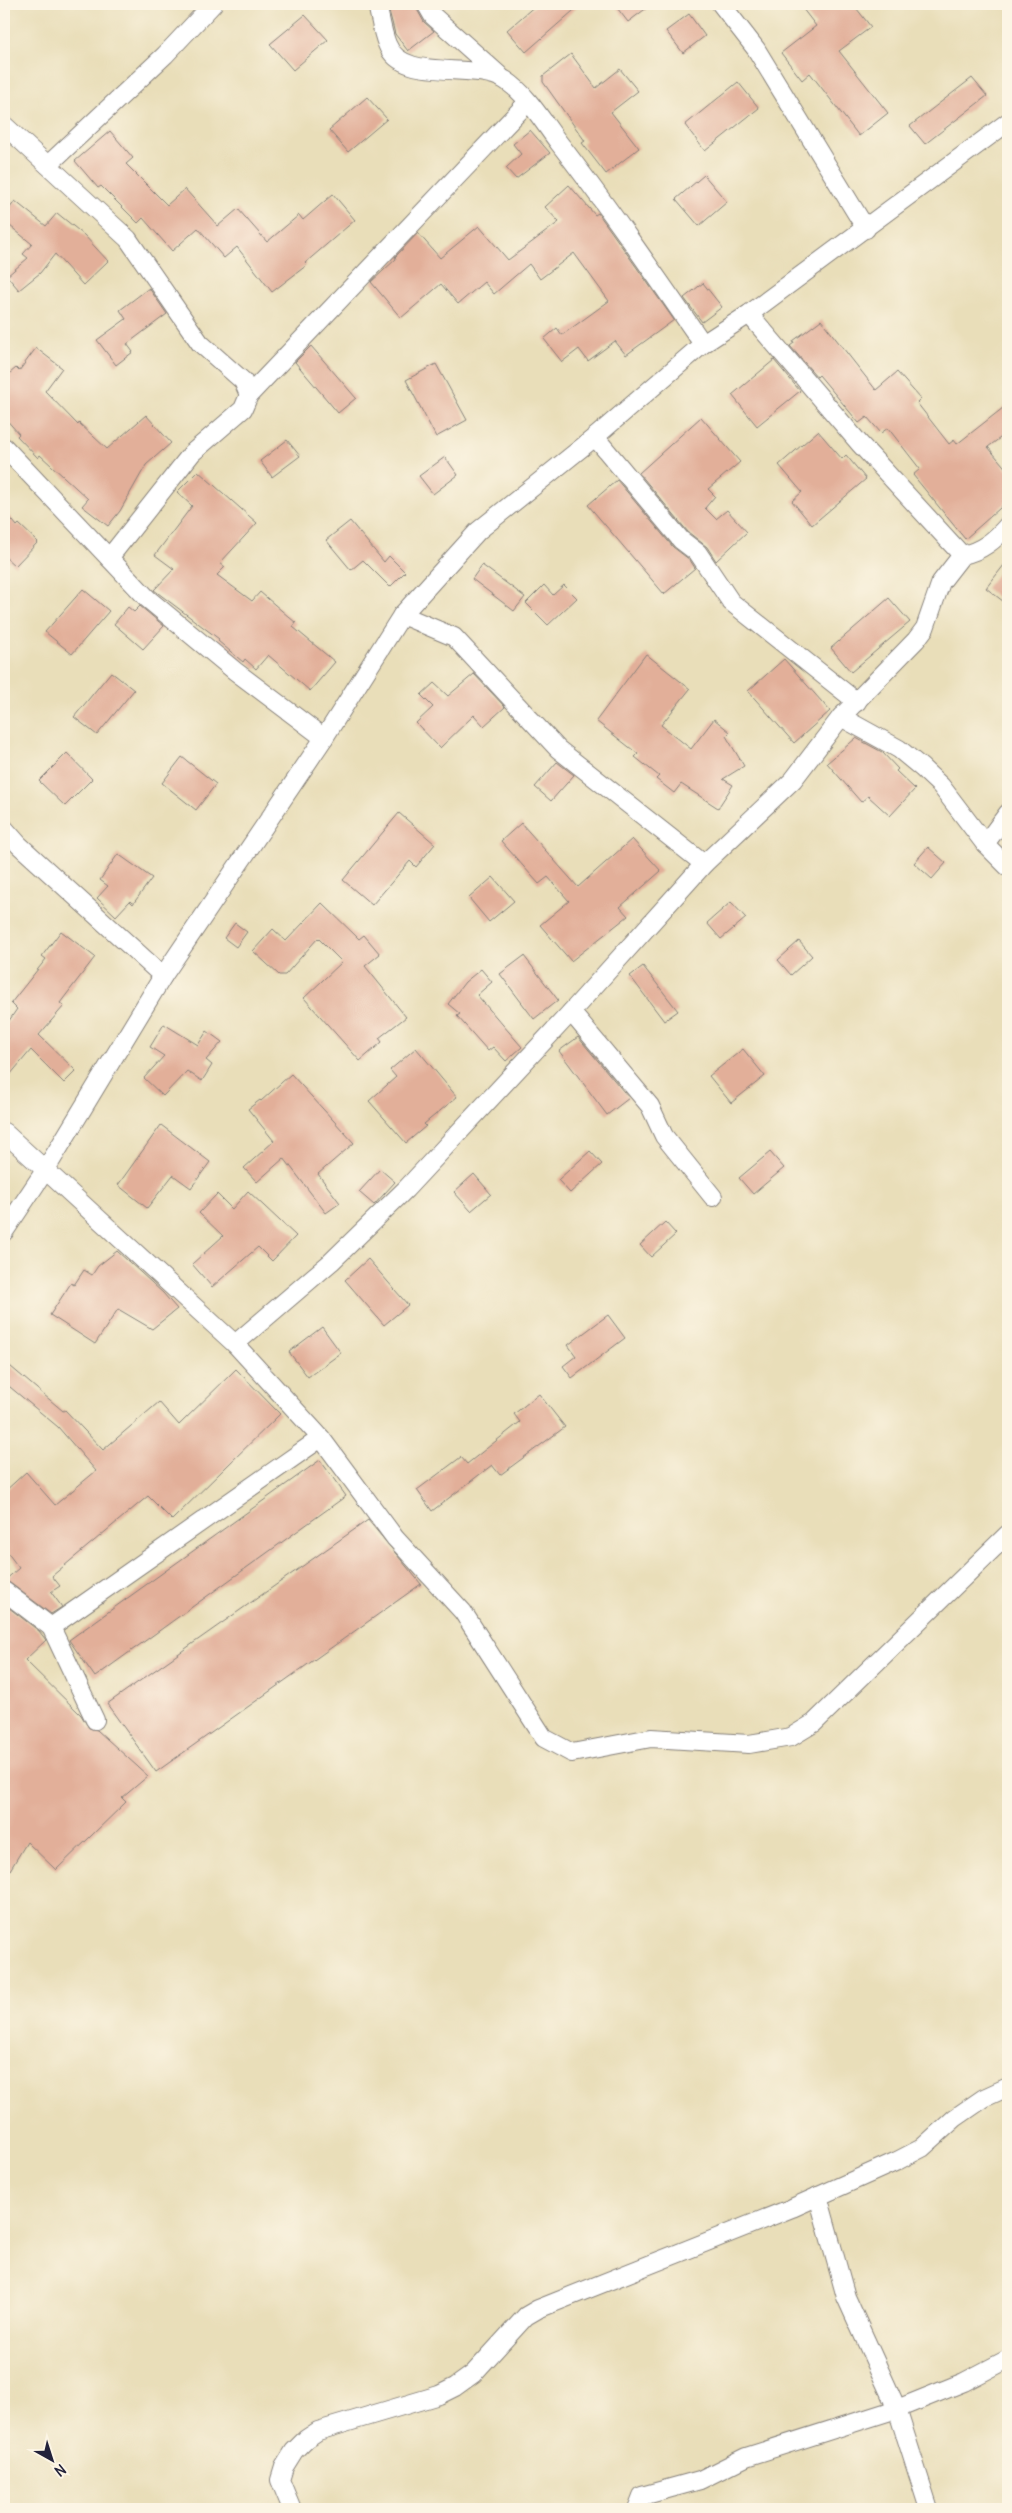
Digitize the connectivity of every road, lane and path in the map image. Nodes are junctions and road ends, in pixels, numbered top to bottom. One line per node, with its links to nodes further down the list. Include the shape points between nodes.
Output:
1 (213, 4): 9 (street, via 165,55)
2 (377, 4): 5 (street, via 387,46 396,59 408,66 485,72)
3 (426, 4): 5 (street, via 433,16)
4 (721, 4): 10 (street, via 756,49)
5 (505, 80): 6 (street)
6 (528, 102): 12 (street, via 587,179); 13 (street)
7 (1008, 122): 10 (street)
8 (4, 125): 9 (street)
9 (48, 165): 13 (street, via 128,239 200,343 243,381)
10 (866, 229): 11 (street)
11 (749, 314): 12 (street); 17 (street, via 860,444)
12 (703, 344): 14 (street)
13 (249, 395): 18 (street, via 243,409 192,453)
14 (595, 437): 19 (street, via 478,531); 20 (street, via 681,540 698,553 731,602)
15 (4, 447): 18 (street)
16 (1008, 525): 17 (street, via 976,552)
17 (962, 555): 20 (street, via 941,582 925,628)
18 (109, 558): 22 (street, via 148,599 235,671)
19 (402, 615): 22 (street); 26 (street, via 454,636 558,749)
20 (857, 702): 21 (street)
21 (841, 716): 25 (street, via 899,749 922,768 941,786); 26 (street, via 793,780)
22 (324, 738): 28 (street)
23 (1008, 813): 25 (street)
24 (4, 828): 28 (street)
25 (985, 844): 27 (street)
26 (704, 864): 29 (street)
27 (1008, 867)
28 (163, 976): 31 (street)
29 (571, 1012): 32 (street, via 650,1106 664,1136); 34 (street, via 406,1189 331,1262)
30 (4, 1132): 31 (street)
31 (46, 1169): 33 (street); 34 (street)
32 (713, 1197)
33 (4, 1232)
34 (235, 1344): 35 (street)
35 (321, 1438): 36 (street, via 395,1538 463,1612 544,1738 572,1753 651,1738 749,1744 791,1736 814,1723); 38 (street)
36 (1008, 1534)
37 (4, 1591): 38 (street)
38 (50, 1627): 39 (street)
39 (95, 1720)
40 (1008, 2086): 41 (street, via 955,2118 922,2148)
41 (818, 2196): 43 (street, via 846,2297); 44 (street, via 538,2309 514,2328 473,2374 448,2391 318,2431 294,2451 284,2466 280,2480)
42 (1008, 2359): 43 (street, via 964,2382)
43 (897, 2409): 45 (street, via 746,2457 700,2480 642,2496); 46 (street)
44 (292, 2509)
45 (637, 2509)
46 (929, 2509)

